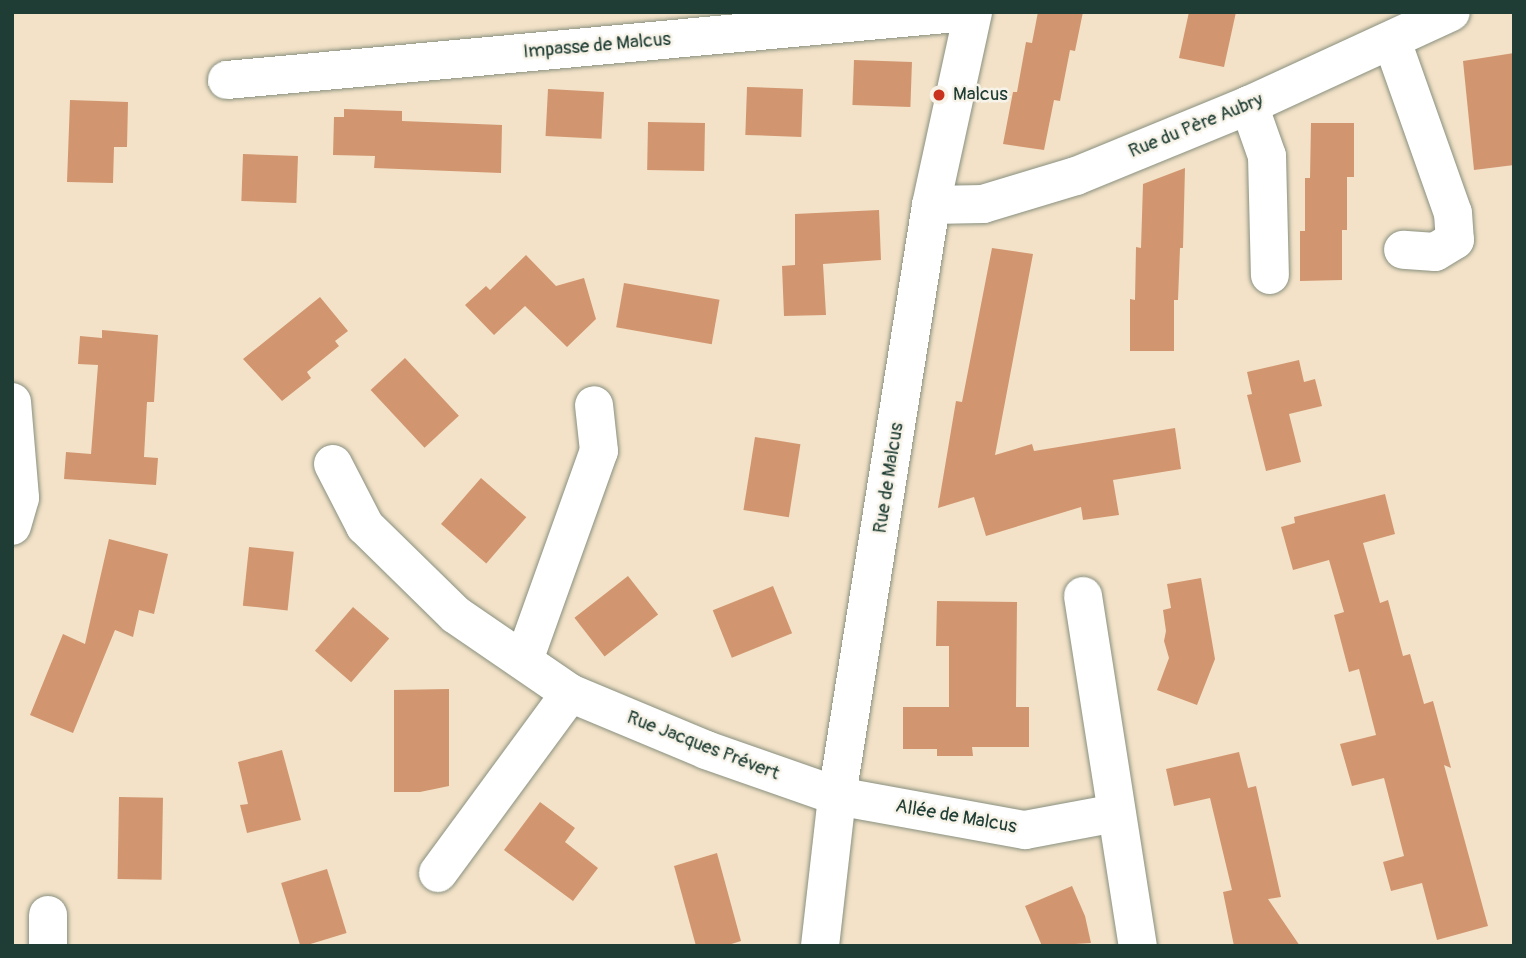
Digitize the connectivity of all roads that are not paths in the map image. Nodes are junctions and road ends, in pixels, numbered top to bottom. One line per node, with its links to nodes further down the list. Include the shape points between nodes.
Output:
1 (967, 12): 5 (street, Impasse de Malcus)
2 (973, 12): 7 (street, Rue de Malcus)
3 (1451, 12): 4 (street, Rue du Père Aubry)
4 (1392, 41): 6 (street, Rue du Père Aubry); 8 (street, via 1453,213 1455,240 1435,252)
5 (227, 80)
6 (1249, 105): 7 (street, Rue du Père Aubry, via 1076,176 983,204); 9 (street, via 1267,156)
7 (931, 205): 17 (street, Rue de Malcus)
8 (1403, 250)
9 (1270, 275)
10 (12, 402): 13 (street, via 20,498)
11 (594, 405): 15 (street, via 599,451)
12 (333, 464): 15 (street, Rue Jacques Prévert, via 365,526 456,615)
13 (12, 526)
14 (1083, 596): 18 (street)
15 (524, 660): 16 (street, Rue Jacques Prévert)
16 (570, 693): 17 (street, Rue Jacques Prévert, via 706,750); 19 (street)
17 (837, 796): 18 (street, Allée de Malcus, via 1025,830); 20 (street, Rue de Malcus)
18 (1116, 813): 21 (street)
19 (438, 873)
20 (820, 946)
21 (1139, 946)

